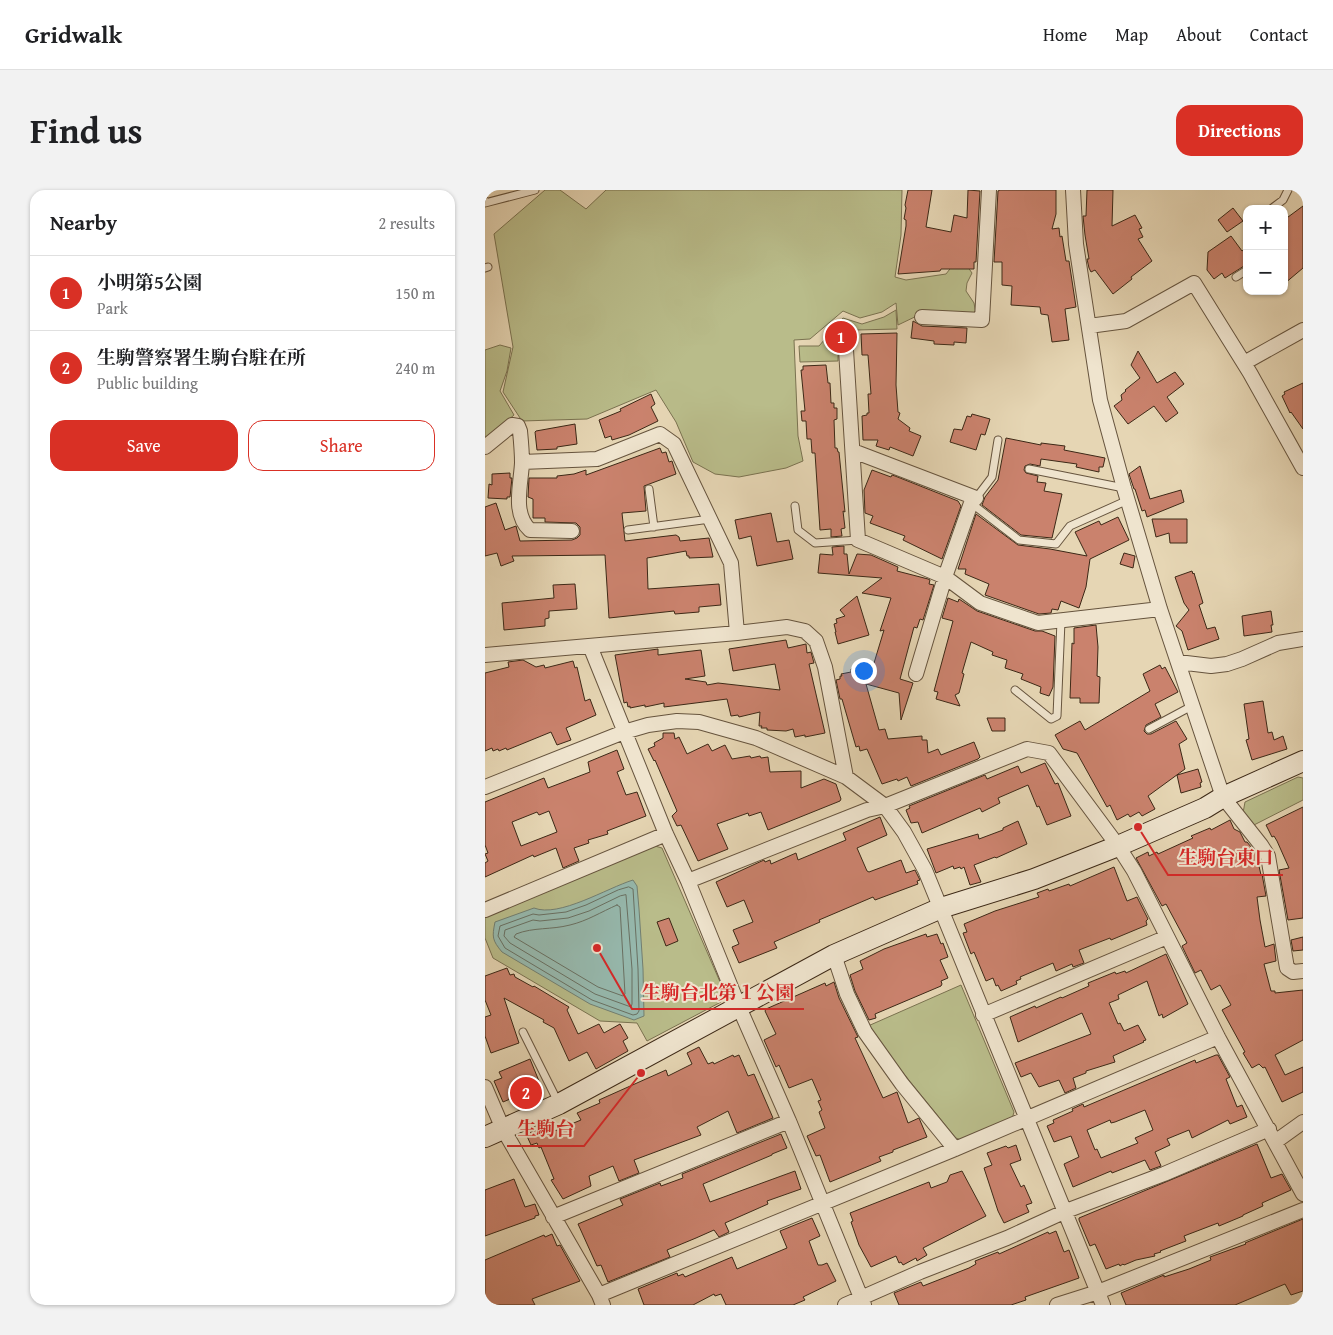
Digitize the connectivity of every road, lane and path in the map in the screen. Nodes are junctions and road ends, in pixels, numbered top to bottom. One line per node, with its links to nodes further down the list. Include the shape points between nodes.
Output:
1 (535, 190): 5 (lane)
2 (989, 190): 9 (street, via 982,320)
3 (1073, 190): 10 (street, via 1076,244)
4 (1288, 190): 6 (lane)
5 (485, 202)
6 (1276, 205)
7 (1243, 273): 8 (lane)
8 (1237, 277)
9 (922, 317)
10 (1089, 326): 13 (street, via 1126,320 1194,283); 21 (street, via 1100,400)
11 (1303, 330): 13 (street)
12 (846, 350): 16 (street)
13 (1244, 363): 18 (street)
14 (997, 440): 22 (lane, via 993,477)
15 (485, 447): 17 (street, via 516,425 521,431)
16 (853, 451): 22 (street); 28 (street)
17 (522, 462): 24 (street, via 597,459 660,434 673,444); 27 (street, via 519,500 523,524 530,530)
18 (1303, 468)
19 (1029, 469): 21 (lane)
20 (649, 489): 25 (lane)
21 (1126, 494): 22 (lane, via 1070,526 1056,544 1019,540); 30 (street)
22 (973, 500): 29 (street)
23 (795, 506): 28 (lane, via 798,530 815,543)
24 (710, 519): 25 (lane); 32 (street, via 731,563)
25 (654, 526): 26 (lane)
26 (628, 530)
27 (572, 532)
28 (858, 540): 29 (street)
29 (945, 577): 31 (street, via 980,602 1038,623); 37 (street)
30 (1160, 609): 31 (street); 36 (street)
31 (1061, 621): 38 (lane, via 1057,716 1051,719)
32 (737, 633): 34 (street); 43 (street, via 787,627 805,630 816,641 825,667)
33 (1303, 639): 36 (street, via 1278,643 1227,664 1211,666)
34 (590, 646): 35 (street); 41 (street)
35 (485, 655)
36 (1177, 662): 39 (street)
37 (915, 674)
38 (1015, 690)
39 (1192, 706): 40 (lane); 45 (street)
40 (1149, 729)
41 (624, 732): 43 (street, via 677,721 699,722 756,738); 44 (street); 47 (street)
42 (1303, 761): 45 (street)
43 (846, 777): 46 (street)
44 (485, 787)
45 (1223, 798): 48 (street); 54 (street, via 1268,856 1287,968 1293,972)
46 (885, 806): 48 (street, via 1027,749 1049,753); 49 (street, via 867,810); 50 (street, via 925,870)
47 (667, 834): 49 (street); 51 (street)
48 (1118, 846): 50 (street, via 1034,879); 52 (street)
49 (688, 881): 55 (street)
50 (941, 908): 53 (street); 56 (street)
51 (485, 910)
52 (1167, 936): 56 (street); 58 (street)
53 (833, 955): 55 (street); 67 (street, via 865,1032)
54 (1303, 971)
55 (739, 1007): 60 (street); 62 (street)
56 (983, 1015): 61 (street)
57 (523, 1032): 60 (lane)
58 (1219, 1037): 61 (street); 64 (street)
59 (485, 1088): 65 (street)
60 (559, 1104): 65 (street)
61 (1027, 1118): 67 (street); 71 (street)
62 (789, 1121): 69 (street); 72 (street)
63 (1303, 1122): 66 (street)
64 (1269, 1128): 66 (street); 71 (street, via 1164,1174)
65 (494, 1133): 72 (street)
66 (1275, 1142): 68 (street)
67 (955, 1149): 69 (street)
68 (1303, 1194)
69 (822, 1204): 74 (street); 75 (street)
70 (1303, 1210): 73 (street)
71 (1066, 1211): 73 (street); 75 (street, via 920,1272)
72 (553, 1217): 74 (street)
73 (1101, 1299): 77 (street)
74 (601, 1300)
75 (862, 1302): 76 (street)
76 (845, 1305)
77 (1057, 1305)

